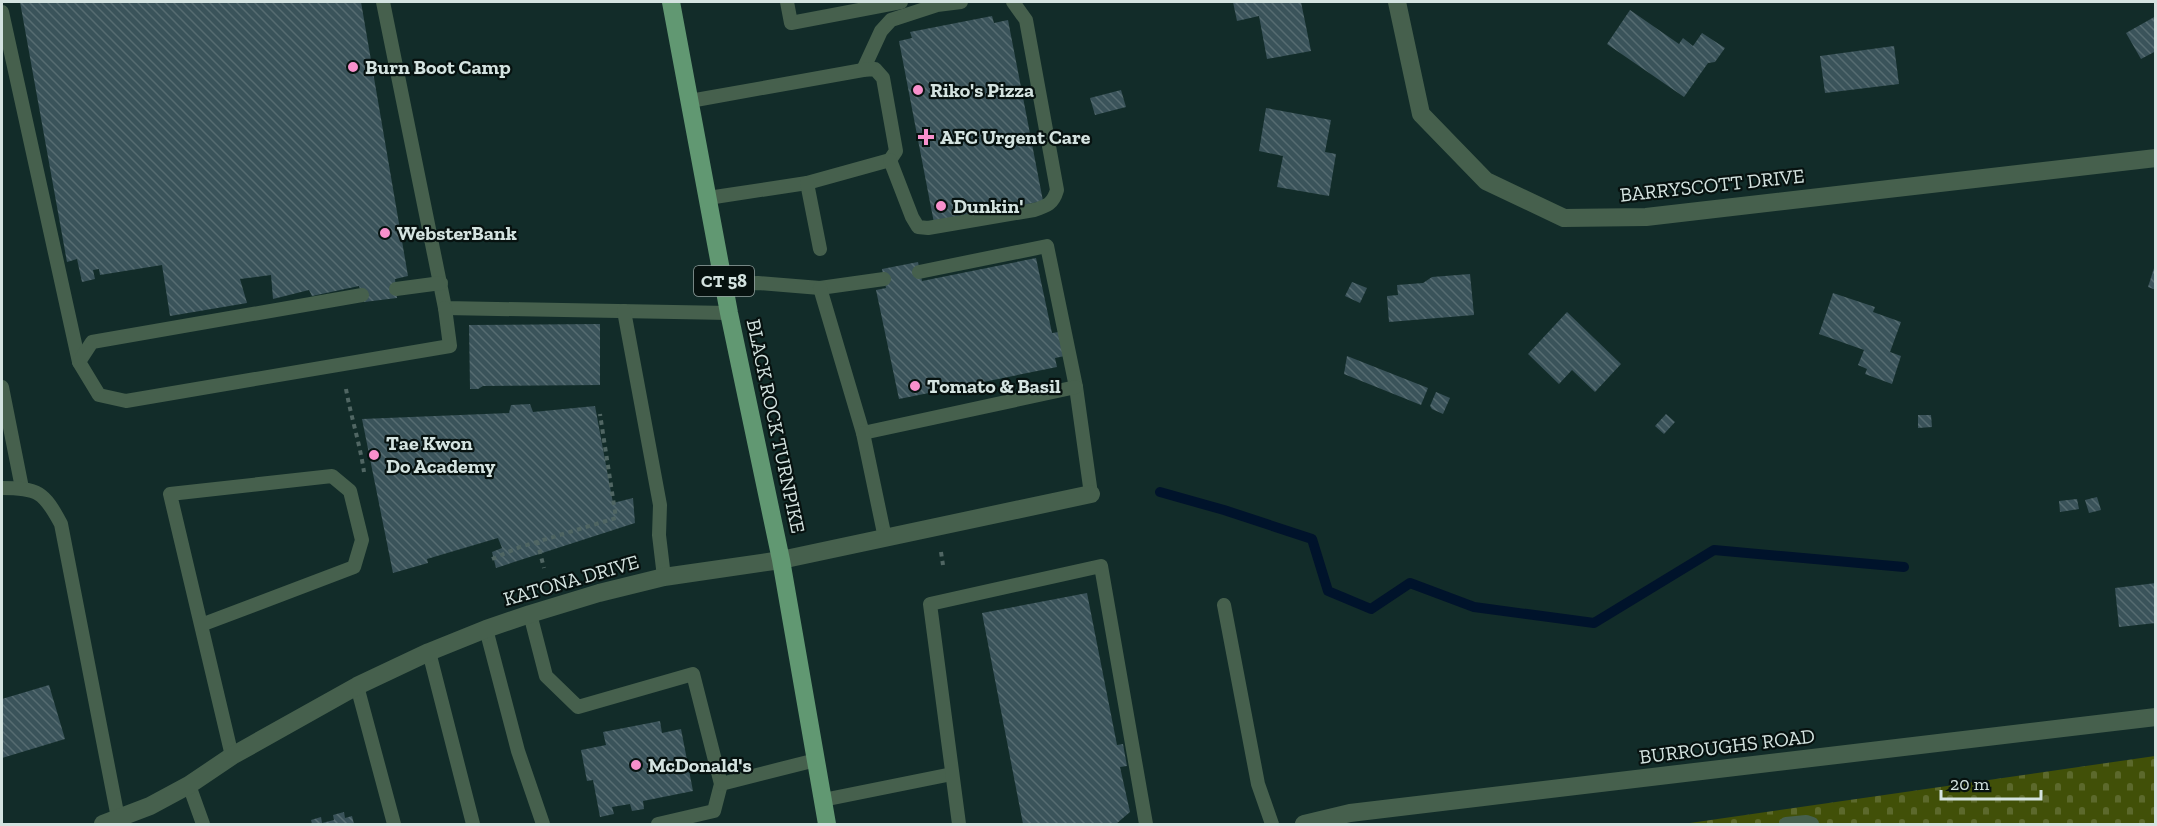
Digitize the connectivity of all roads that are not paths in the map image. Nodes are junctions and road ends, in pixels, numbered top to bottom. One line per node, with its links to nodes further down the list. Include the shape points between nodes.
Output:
1 (383, 2): 18 (lane)
2 (671, 2): 10 (main road, BLACK ROCK TURNPIKE / CT 58)
3 (787, 2): 4 (lane, via 791,22)
4 (902, 2)
5 (961, 2): 9 (lane, via 937,5 891,20 881,31)
6 (1013, 2): 12 (lane, via 1026,20 1057,190 1054,201 1034,210 918,227)
7 (1397, 2): 11 (street, BARRYSCOTT DRIVE, via 1421,114 1486,181 1564,218 1646,217)
8 (2, 12): 26 (lane)
9 (863, 70): 10 (lane); 12 (lane, via 875,69 884,78 896,151)
10 (690, 101): 14 (main road, BLACK ROCK TURNPIKE / CT 58)
11 (2156, 158)
12 (890, 159): 13 (lane)
13 (807, 183): 14 (lane); 15 (lane)
14 (708, 198): 19 (main road, BLACK ROCK TURNPIKE / CT 58)
15 (820, 249)
16 (919, 272): 28 (lane, via 1047,246)
17 (884, 279): 20 (lane)
18 (441, 283): 21 (lane); 23 (lane)
19 (724, 284): 20 (lane); 25 (main road, BLACK ROCK TURNPIKE / CT 58)
20 (820, 288): 29 (lane)
21 (396, 289)
22 (362, 295): 26 (lane, via 92,342)
23 (446, 308): 24 (lane); 26 (lane, via 450,346 126,401 99,395)
24 (624, 311): 25 (lane); 35 (lane, via 660,505)
25 (729, 313): 34 (main road, BLACK ROCK TURNPIKE / CT 58)
26 (79, 362)
27 (2, 387): 31 (lane)
28 (1076, 387): 29 (lane); 32 (lane)
29 (862, 433): 33 (lane)
30 (2, 488): 31 (lane)
31 (22, 488): 49 (lane, via 41,494 61,524)
32 (1091, 495): 33 (street, KATONA DRIVE)
33 (885, 538): 34 (street, KATONA DRIVE)
34 (781, 560): 35 (street, KATONA DRIVE); 44 (main road, BLACK ROCK TURNPIKE / CT 58)
35 (664, 577): 37 (street, KATONA DRIVE)
36 (1224, 605): 58 (lane, via 1258,784)
37 (530, 614): 39 (street, KATONA DRIVE); 46 (lane, via 546,676 578,707 693,674)
38 (201, 625): 38 (lane, via 171,494 332,476 350,491 362,540 354,567); 43 (lane)
39 (486, 629): 40 (street, KATONA DRIVE); 53 (lane, via 518,751)
40 (429, 652): 41 (street, KATONA DRIVE); 52 (lane)
41 (357, 686): 43 (street, KATONA DRIVE); 51 (lane)
42 (2156, 717): 59 (street, BURROUGHS ROAD, via 1350,813)
43 (232, 756): 47 (street, KATONA DRIVE)
44 (816, 760): 46 (lane); 48 (main road, BLACK ROCK TURNPIKE / CT 58)
45 (952, 774): 48 (lane); 56 (lane); 57 (lane, via 930,604 1101,566)
46 (721, 783): 54 (lane, via 714,811)
47 (189, 785): 49 (street, KATONA DRIVE); 50 (lane)
48 (823, 800): 55 (main road, BLACK ROCK TURNPIKE / CT 58)
49 (111, 821)
50 (203, 825)
51 (394, 825)
52 (473, 825)
53 (543, 825)
54 (658, 825)
55 (827, 825)
56 (959, 825)
57 (1146, 825)
58 (1272, 825)
59 (1304, 825)
60 (1786, 825): 61 (lane)
61 (1812, 825)

